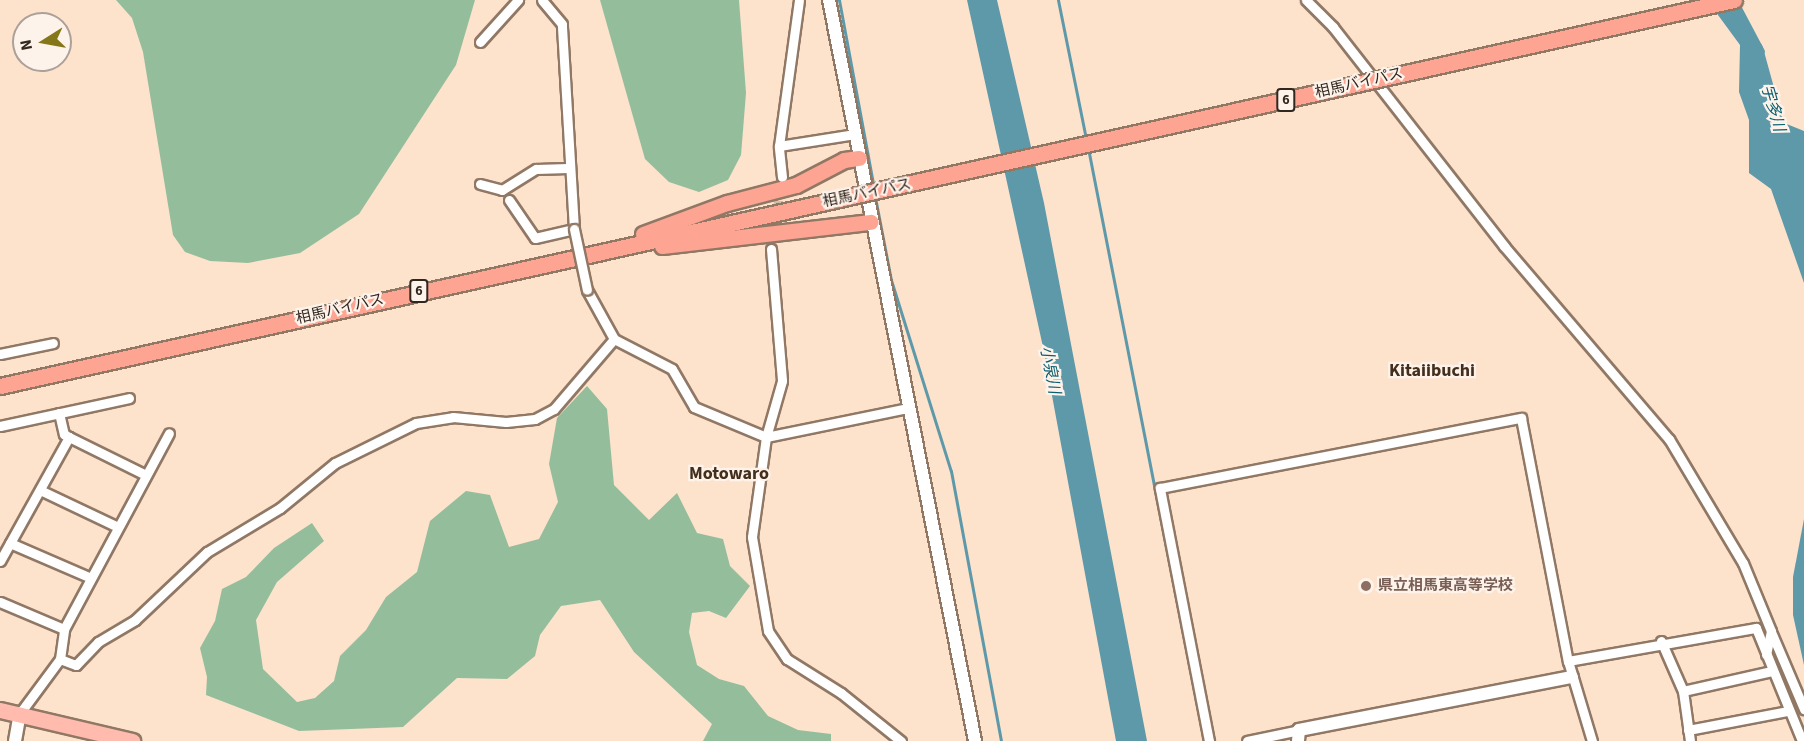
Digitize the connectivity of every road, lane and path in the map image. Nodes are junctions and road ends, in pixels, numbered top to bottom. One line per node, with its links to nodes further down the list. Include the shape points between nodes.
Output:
1 (518, 0): 7 (street)
2 (543, 0): 11 (street, via 562,24)
3 (799, 0): 9 (street)
4 (829, 0): 8 (street)
5 (1306, 0): 38 (street, via 1333,27 1504,246 1669,439 1743,563)
6 (1734, 0): 18 (highway, 相馬バイパス / 6, bridge)
7 (480, 42)
8 (855, 134): 9 (street); 10 (street)
9 (779, 146): 12 (street)
10 (859, 158): 15 (street); 18 (highway, via 844,160 796,185 727,203)
11 (568, 168): 13 (street, via 536,169 502,190); 16 (street)
12 (782, 177)
13 (480, 184)
14 (509, 200): 16 (street, via 535,238)
15 (871, 222): 18 (highway); 24 (street)
16 (574, 229): 19 (street, bridge, via 587,290)
17 (771, 249): 29 (street, via 782,381)
18 (593, 252): 22 (highway, 相馬バイパス / 6)
19 (614, 339): 29 (street, via 672,369 694,407); 41 (street, via 554,409 535,419 506,422 453,417 416,423 335,463 280,508 207,552 143,613 98,642 76,664)
20 (53, 344): 21 (street)
21 (0, 354)
22 (0, 386)
23 (129, 398): 25 (street)
24 (907, 408): 29 (street); 55 (street)
25 (59, 413): 26 (street); 28 (street, via 64,434)
26 (0, 426)
27 (169, 433): 30 (street)
28 (69, 437): 30 (street); 31 (street)
29 (766, 437): 54 (street, via 752,537 768,631 787,659 841,693)
30 (146, 475): 32 (street)
31 (40, 490): 32 (street); 33 (street)
32 (118, 527): 35 (street)
33 (10, 543): 34 (street); 35 (street)
34 (0, 561)
35 (91, 578): 37 (street)
36 (0, 602): 37 (street)
37 (63, 629): 41 (street)
38 (1771, 631): 40 (street); 47 (street)
39 (1661, 641): 40 (street, via 1756,628); 42 (street); 45 (street)
40 (1766, 654): 43 (street)
41 (60, 659): 49 (street)
42 (1568, 660): 44 (street); 56 (street, via 1521,418 1160,488)
43 (1772, 671): 45 (street); 48 (street)
44 (1572, 677): 51 (street); 58 (street)
45 (1683, 691): 50 (street)
46 (0, 710): 49 (main road)
47 (1804, 710)
48 (1788, 711): 50 (street); 60 (street)
49 (20, 713): 52 (street); 53 (main road)
50 (1688, 730): 59 (street)
51 (1299, 735): 57 (street)
52 (15, 741)
53 (132, 741)
54 (901, 741)
55 (975, 741)
56 (1209, 741)
57 (1247, 741)
58 (1592, 741)
59 (1690, 741)
60 (1802, 741)

